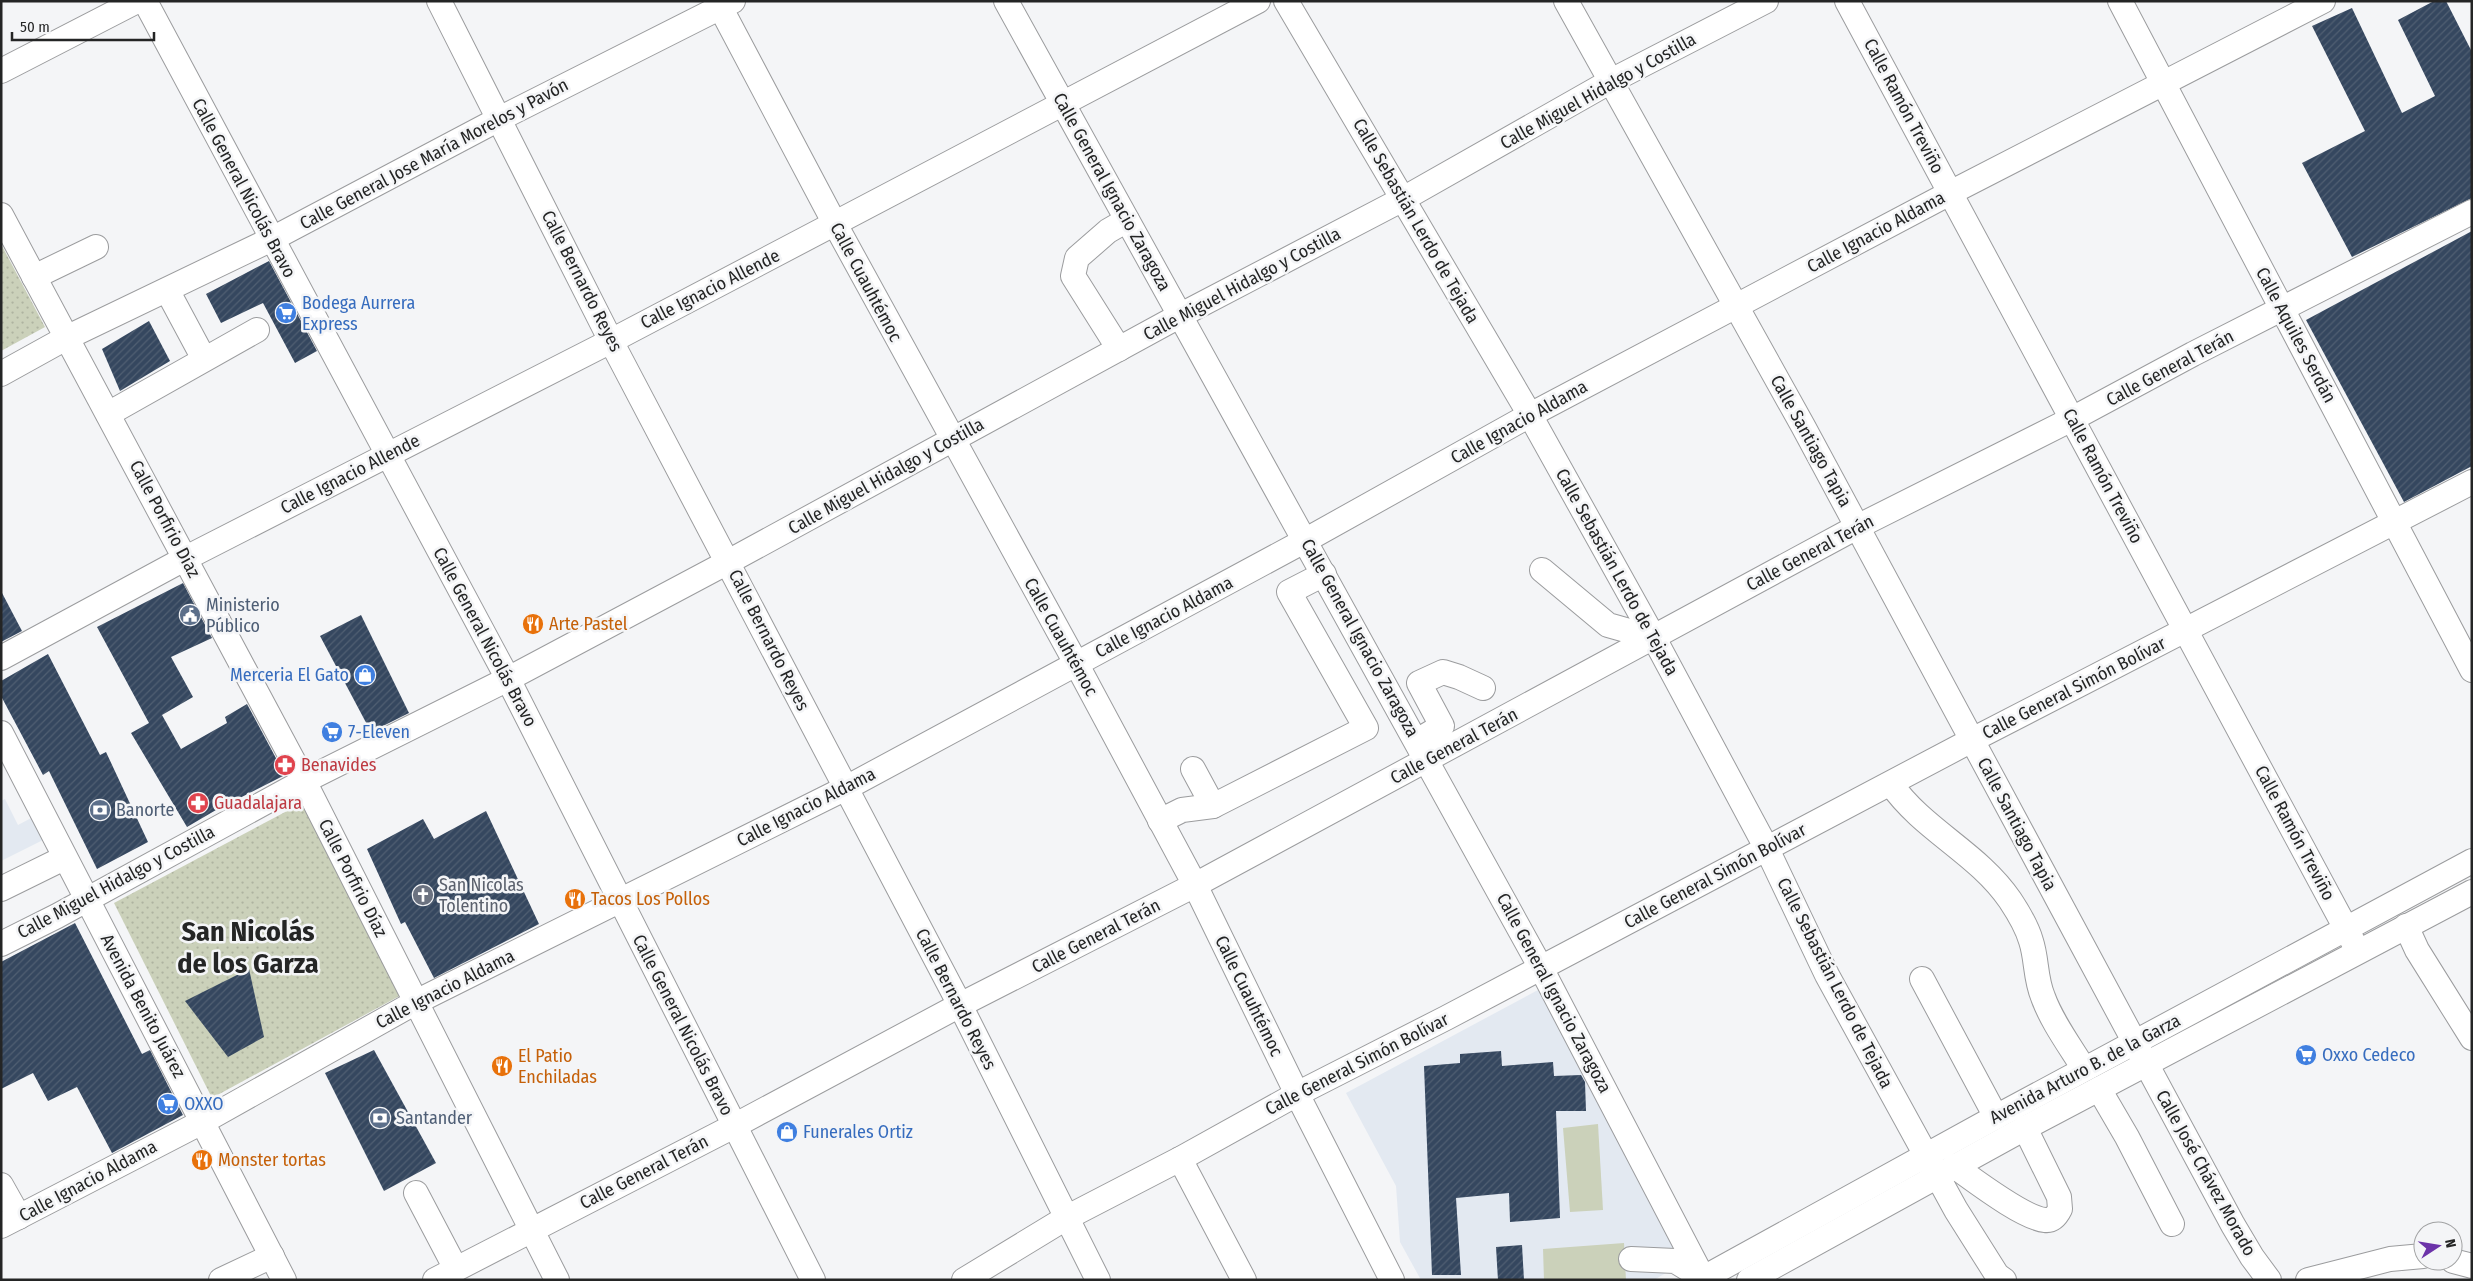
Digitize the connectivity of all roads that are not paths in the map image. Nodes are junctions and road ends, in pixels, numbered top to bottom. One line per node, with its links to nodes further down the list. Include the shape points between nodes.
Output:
1 (137, 1): 13 (street)
2 (145, 1): 24 (street, Calle General Nicolás Bravo)
3 (439, 1): 17 (street, Calle Bernardo Reyes)
4 (1006, 1): 16 (street, Calle General Ignacio Zaragoza)
5 (1258, 1): 16 (street, Calle Ignacio Allende)
6 (1286, 1): 19 (street, Calle Sebastián Lerdo de Tejada)
7 (1566, 1): 14 (street, Calle Santiago Tapia)
8 (1766, 1): 14 (street, Calle Miguel Hidalgo y Costilla)
9 (1847, 1): 18 (street, Calle Ramón Treviño)
10 (2120, 1): 15 (street, Calle Aquiles Serdán)
11 (2323, 1): 15 (street, Calle Ignacio Aldama)
12 (723, 3): 17 (street, Calle General Jose María Morelos y Pavón); 23 (street, Calle Cuauhtémoc)
13 (1, 71)
14 (1611, 81): 19 (street, Calle Miguel Hidalgo y Costilla); 28 (street, Calle Santiago Tapia)
15 (2163, 83): 18 (street, Calle Ignacio Aldama); 29 (street, Calle Aquiles Serdán)
16 (1063, 105): 22 (street, Calle General Ignacio Zaragoza); 23 (street, Calle Ignacio Allende)
17 (499, 119): 24 (street, Calle General Jose María Morelos y Pavón); 33 (street, Calle Bernardo Reyes)
18 (1950, 193): 28 (street, Calle Ignacio Aldama); 39 (street, Calle Ramón Treviño)
19 (1403, 199): 30 (street, Calle Miguel Hidalgo y Costilla); 38 (street, Calle Sebastián Lerdo de Tejada)
20 (2472, 212): 29 (street, Calle General Terán)
21 (1, 215): 26 (street, Calle Porfirio Díaz)
22 (1127, 220): 30 (street, Calle General Ignacio Zaragoza); 34 (street, via 1108,231 1076,258 1073,276)
23 (835, 224): 33 (street, Calle Ignacio Allende); 40 (street, Calle Cuauhtémoc)
24 (272, 239): 27 (street, Calle General Jose María Morelos y Pavón); 41 (street, Calle General Nicolás Bravo)
25 (96, 247): 26 (street)
26 (34, 277): 32 (street, Calle Porfirio Díaz)
27 (167, 290): 32 (street, Calle General Jose María Morelos y Pavón); 35 (street)
28 (1736, 306): 38 (street, Calle Ignacio Aldama); 44 (street, Calle Santiago Tapia)
29 (2283, 310): 39 (street, Calle General Terán); 43 (street, Calle Aquiles Serdán)
30 (1181, 315): 34 (street, Calle Miguel Hidalgo y Costilla); 45 (street, Calle General Ignacio Zaragoza)
31 (257, 330): 35 (street)
32 (66, 338): 36 (street, Calle General Jose María Morelos y Pavón); 37 (street, Calle Porfirio Díaz)
33 (612, 341): 41 (street, Calle Ignacio Allende); 47 (street, Calle Bernardo Reyes)
34 (1119, 349): 40 (street, Calle Miguel Hidalgo y Costilla)
35 (204, 359): 37 (street)
36 (1, 374)
37 (108, 414): 46 (street, Calle Porfirio Díaz)
38 (1530, 415): 45 (street, Calle Ignacio Aldama); 51 (street, Calle Sebastián Lerdo de Tejada)
39 (2072, 419): 44 (street, Calle General Terán); 50 (street, Calle Ramón Treviño)
40 (952, 440): 47 (street, Calle Miguel Hidalgo y Costilla); 53 (street, Calle Cuauhtémoc)
41 (388, 455): 46 (street, Calle Ignacio Allende); 55 (street, Calle General Nicolás Bravo)
42 (2472, 482): 43 (street, Calle General Simón Bolívar)
43 (2394, 522): 50 (street, Calle General Simón Bolívar); 54 (street, Calle Aquiles Serdán)
44 (1857, 527): 51 (street, Calle General Terán); 58 (street, Calle Santiago Tapia)
45 (1306, 540): 49 (street, Calle General Ignacio Zaragoza); 53 (street, Calle Ignacio Aldama)
46 (186, 558): 52 (street, Calle Ignacio Allende); 62 (street, Calle Porfirio Díaz)
47 (728, 562): 55 (street, Calle Miguel Hidalgo y Costilla); 64 (street, Calle Bernardo Reyes)
48 (1542, 570): 51 (street, via 1608,625)
49 (1324, 574): 59 (street, Calle General Ignacio Zaragoza); 65 (street, via 1288,592 1366,728)
50 (2186, 630): 58 (street, Calle General Simón Bolívar); 76 (street, Calle Ramón Treviño)
51 (1654, 638): 59 (street, Calle General Terán); 67 (street, Calle Sebastián Lerdo de Tejada)
52 (1, 658)
53 (1077, 664): 64 (street, Calle Ignacio Aldama); 66 (street, Calle Cuauhtémoc)
54 (2472, 669)
55 (508, 679): 62 (street, Calle Miguel Hidalgo y Costilla); 74 (street, Calle General Nicolás Bravo)
56 (1484, 688): 59 (street, via 1443,672 1419,683 1442,726)
57 (1, 733): 60 (street, Avenida Benito Juárez)
58 (1972, 740): 63 (street, Calle General Simón Bolívar); 84 (street, Calle Santiago Tapia)
59 (1422, 751): 70 (street, Calle General Terán); 79 (street, Calle General Ignacio Zaragoza)
60 (7, 762): 68 (street, Avenida Benito Juárez)
61 (1193, 769): 65 (street)
62 (304, 781): 73 (street, Calle Miguel Hidalgo y Costilla); 81 (street, Calle Porfirio Díaz)
63 (1891, 784): 67 (street, Calle General Simón Bolívar); 86 (street, via 1918,815 1992,876 2011,901 2031,940 2043,998)
64 (846, 788): 74 (street, Calle Ignacio Aldama); 82 (street, Calle Bernardo Reyes)
65 (1213, 806): 66 (street, via 1182,810)
66 (1160, 821): 70 (street, Calle Cuauhtémoc)
67 (1767, 849): 79 (street, Calle General Simón Bolívar); 93 (street, Calle Sebastián Lerdo de Tejada, via 1827,975)
68 (64, 858): 71 (street); 73 (street, Avenida Benito Juárez)
69 (2472, 861): 76 (street, Avenida Arturo B. de la Garza)
70 (1195, 885): 82 (street, Calle General Terán); 88 (street, Calle Cuauhtémoc)
71 (1, 890)
72 (2472, 892): 75 (street, Avenida Arturo B. de la Garza)
73 (86, 900): 77 (street, Calle Miguel Hidalgo y Costilla); 90 (street, Avenida Benito Juárez)
74 (620, 900): 81 (street, Calle Ignacio Aldama); 91 (street, Calle General Nicolás Bravo)
75 (2406, 926): 78 (street, Avenida Arturo B. de la Garza); 83 (street, via 2417,950)
76 (2346, 928): 78 (street, Calle Ramón Treviño); 84 (street, Avenida Arturo B. de la Garza)
77 (1, 944)
78 (2358, 951): 85 (street, Avenida Arturo B. de la Garza)
79 (1542, 968): 88 (street, Calle General Simón Bolívar); 107 (street, Calle General Ignacio Zaragoza)
80 (1922, 978): 89 (street)
81 (416, 1002): 90 (street, Calle Ignacio Aldama); 101 (street, Calle Porfirio Díaz)
82 (960, 1005): 91 (street, Calle General Terán); 98 (street, Calle Bernardo Reyes)
83 (2472, 1038)
84 (2135, 1042): 85 (street, Calle Santiago Tapia); 86 (street, Avenida Arturo B. de la Garza)
85 (2146, 1064): 87 (street, Avenida Arturo B. de la Garza); 117 (street, Calle José Chávez Morado, via 2233,1225)
86 (2084, 1069): 89 (street, Avenida Arturo B. de la Garza)
87 (2099, 1089): 92 (street, Avenida Arturo B. de la Garza); 100 (street)
88 (1296, 1094): 94 (street, Calle General Simón Bolívar); 115 (street, Calle Cuauhtémoc)
89 (1996, 1117): 93 (street, Avenida Arturo B. de la Garza)
90 (204, 1121): 99 (street, Calle Ignacio Aldama); 102 (street, Avenida Benito Juárez)
91 (734, 1126): 101 (street, Calle General Terán); 111 (street, Calle General Nicolás Bravo)
92 (2025, 1128): 95 (street, Avenida Arturo B. de la Garza); 95 (street, via 2059,1197 2060,1210 2054,1218 2046,1220 2028,1214)
93 (1926, 1155): 95 (street, Calle Sebastián Lerdo de Tejada); 107 (street, Avenida Arturo B. de la Garza)
94 (1180, 1159): 98 (street, Calle General Simón Bolívar); 114 (street)
95 (1946, 1171): 106 (street, Calle Sebastián Lerdo de Tejada, via 1974,1241); 116 (street, Avenida Arturo B. de la Garza)
96 (1, 1185): 99 (street)
97 (416, 1192): 105 (street)
98 (1066, 1218): 112 (street, Calle General Simón Bolívar); 113 (street, Calle Bernardo Reyes)
99 (10, 1222)
100 (2172, 1224)
101 (532, 1230): 105 (street, Calle General Terán); 110 (street, Calle Porfirio Díaz)
102 (272, 1256): 108 (street); 109 (street, Avenida Benito Juárez)
103 (2413, 1257): 118 (street, via 2390,1259)
104 (1631, 1259): 107 (street, via 1675,1261)
105 (446, 1274)
106 (1999, 1278)
107 (1703, 1279)
108 (222, 1280)
109 (284, 1280)
110 (557, 1280)
111 (813, 1280)
112 (964, 1280)
113 (1098, 1280)
114 (1244, 1280)
115 (1392, 1280)
116 (1750, 1280)
117 (2269, 1280)
118 (2308, 1280)

